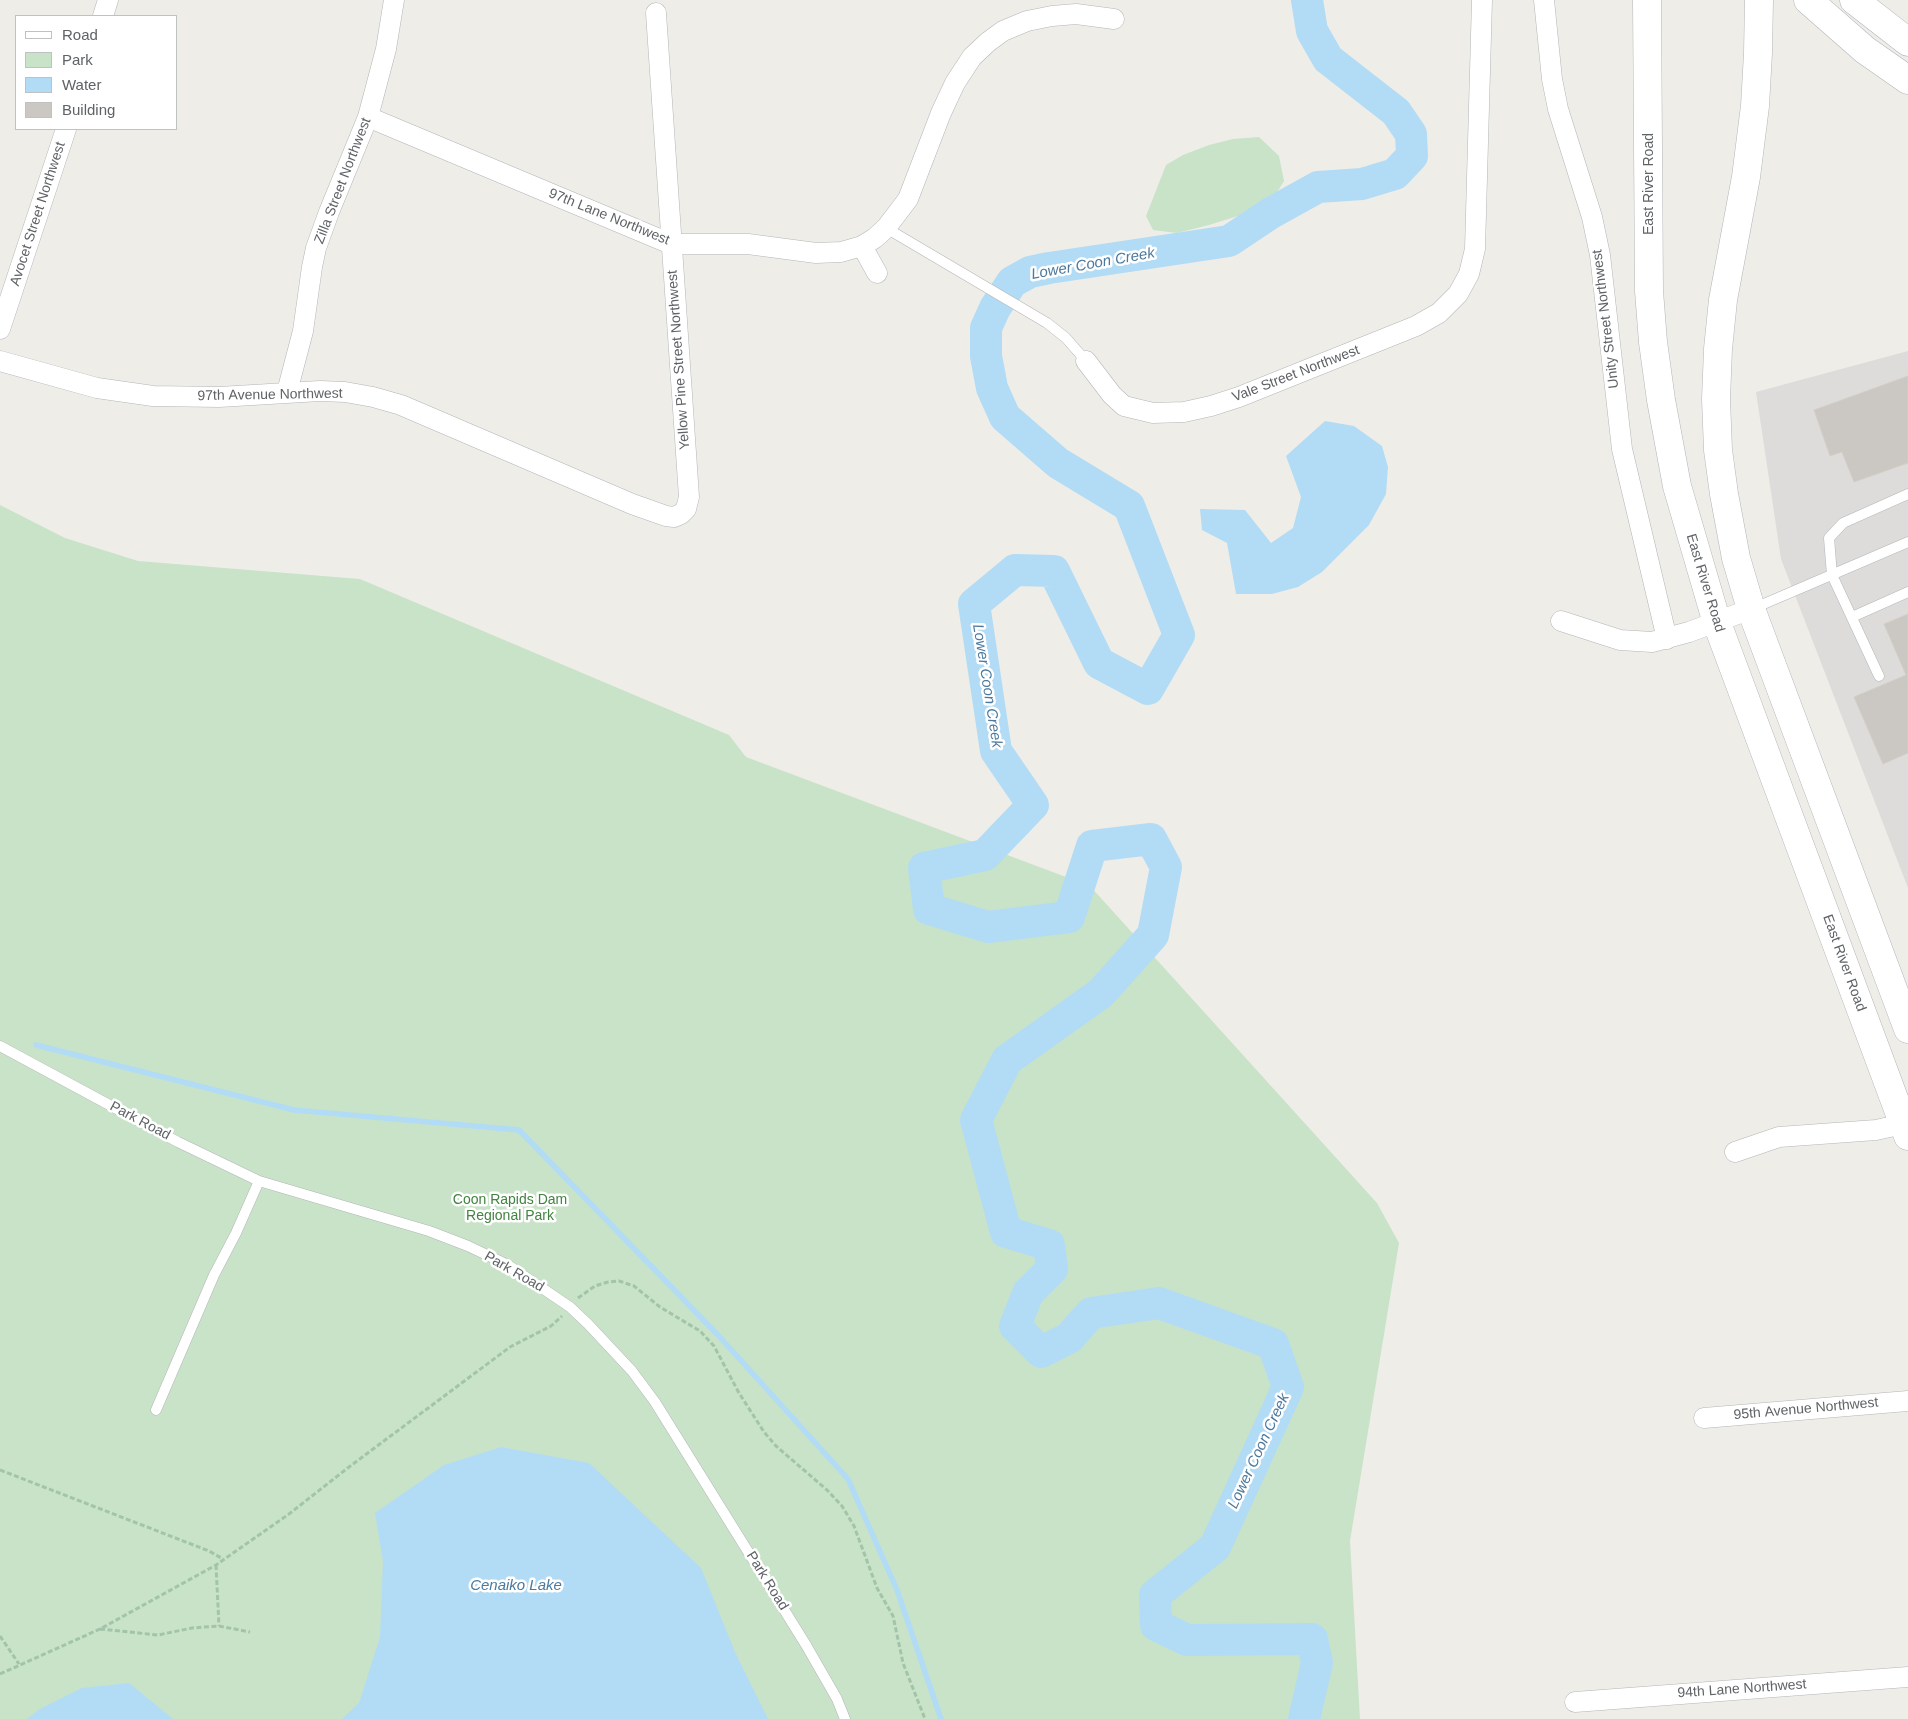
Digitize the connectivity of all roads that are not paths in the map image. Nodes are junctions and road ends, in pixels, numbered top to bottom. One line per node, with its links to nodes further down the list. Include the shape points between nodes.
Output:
1 (108, 0): 10 (street)
2 (394, 0): 14 (street, Zilla Street Northwest, via 386,49)
3 (1482, 0): 22 (street, Vale Street Northwest, via 1475,249 1469,274 1458,294 1439,313 1416,326 1239,396 1184,412 1153,413 1124,406)
4 (1544, 0): 33 (street, Unity Street Northwest, via 1558,109 1592,217 1600,255 1622,449)
5 (1647, 0): 32 (main road, East River Road, via 1653,342 1677,486)
6 (1759, 0): 29 (main road, via 1755,106 1746,177 1723,300 1716,399 1724,494 1736,558)
7 (1854, 0): 12 (main road)
8 (1810, 3): 13 (main road, via 1865,50)
9 (656, 13): 17 (street, Yellow Pine Street Northwest)
10 (103, 15)
11 (1114, 19): 16 (street, 97th Lane Northwest, via 1076,14 1052,16 1027,21 1003,31 988,42 955,83 908,199)
12 (1908, 42)
13 (1908, 80)
14 (368, 116): 17 (street, 97th Lane Northwest); 23 (street, Zilla Street Northwest, via 316,248 303,331)
15 (66, 130): 20 (street, Avocet Street Northwest)
16 (886, 228): 18 (street, 97th Lane Northwest); 22 (lane, Vale Street Northwest, via 1047,323 1066,338)
17 (670, 244): 18 (street, 97th Lane Northwest, via 748,244 816,253 841,252); 25 (street, Yellow Pine Street Northwest)
18 (862, 246): 19 (street)
19 (877, 273)
20 (0, 329)
21 (0, 361): 23 (street, 97th Avenue Northwest, via 123,393 219,397)
22 (1086, 361)
23 (288, 392): 25 (street, 97th Avenue Northwest, via 345,392 401,405 666,516 681,514)
24 (1908, 494): 27 (lane, via 1843,523 1829,538)
25 (689, 497)
26 (1908, 542): 27 (lane)
27 (1832, 575): 29 (lane); 30 (lane)
28 (1908, 592): 30 (lane)
29 (1752, 609): 32 (street); 35 (main road)
30 (1852, 617): 34 (lane)
31 (1561, 621): 33 (street, via 1620,640 1652,642)
32 (1716, 623): 33 (street); 37 (main road, East River Road)
33 (1667, 639)
34 (1879, 676)
35 (1908, 1029)
36 (0, 1046): 39 (lane, Park Road, via 178,1142)
37 (1906, 1130): 38 (street, via 1779,1137)
38 (1735, 1152)
39 (259, 1181): 41 (lane); 45 (lane, Park Road, via 429,1231 468,1246 508,1265 570,1307 632,1371 655,1402 806,1645)
40 (1908, 1401): 42 (street, 95th Avenue Northwest)
41 (156, 1410)
42 (1704, 1418)
43 (1908, 1677): 44 (street, 94th Lane Northwest)
44 (1575, 1702)
45 (845, 1719)

